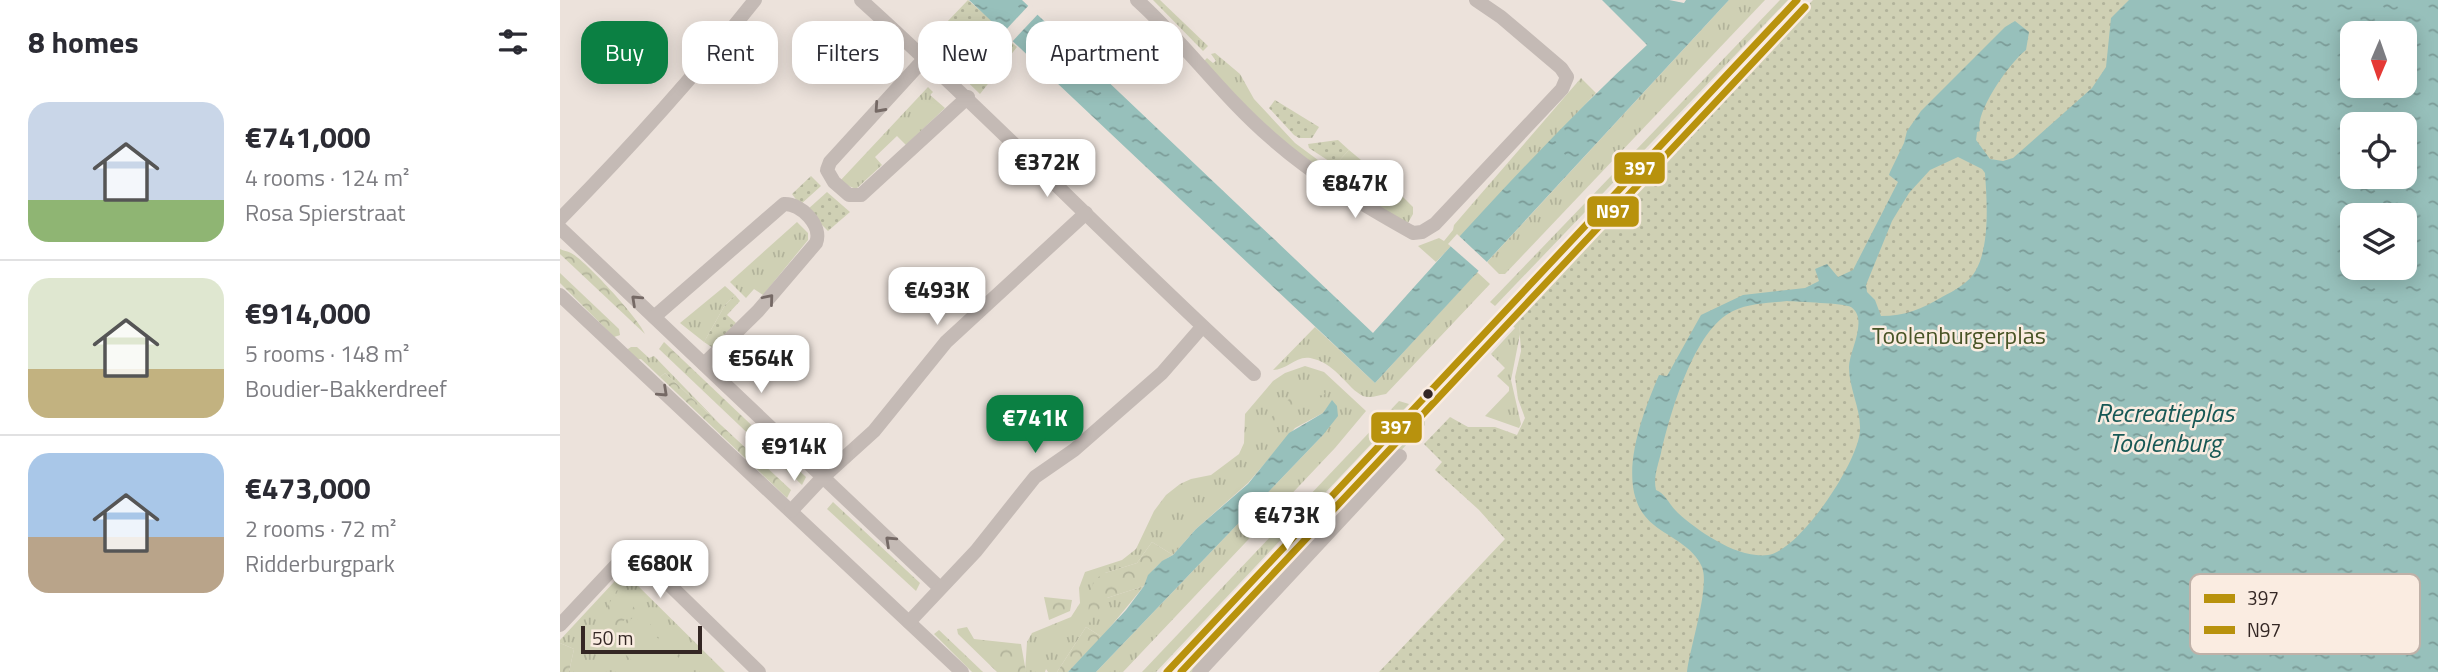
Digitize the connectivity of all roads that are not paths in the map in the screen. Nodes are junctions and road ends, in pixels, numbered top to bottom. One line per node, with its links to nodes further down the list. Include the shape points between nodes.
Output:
1 (755, 0): 10 (street, via 698,72)
2 (861, 0): 5 (street)
3 (1137, 0): 4 (street, via 1271,139 1335,187 1413,233 1435,225 1562,89 1567,77)
4 (1476, 0)
5 (918, 52)
6 (918, 66): 8 (street, one-way to 8, via 830,162 827,170 849,195 861,195)
7 (954, 84): 8 (street)
8 (968, 97): 9 (street)
9 (1086, 213): 14 (street); 18 (street, via 946,342 874,431)
10 (560, 219)
11 (560, 228): 13 (street, one-way to 11)
12 (560, 295): 19 (street, one-way to 19)
13 (654, 317): 15 (street); 15 (street, one-way to 13, via 758,311 816,243 817,227 797,206 784,204)
14 (1202, 327): 16 (street); 20 (street, via 1153,381 1074,450 1035,477)
15 (704, 364): 18 (street)
16 (1254, 374)
17 (1400, 456): 25 (street)
18 (822, 478): 19 (street); 20 (street, one-way to 18)
19 (791, 511): 21 (street)
20 (940, 588): 21 (street)
21 (909, 622): 24 (street)
22 (560, 625): 23 (street, via 620,561 644,560)
23 (759, 672)
24 (962, 672)
25 (1199, 672)

